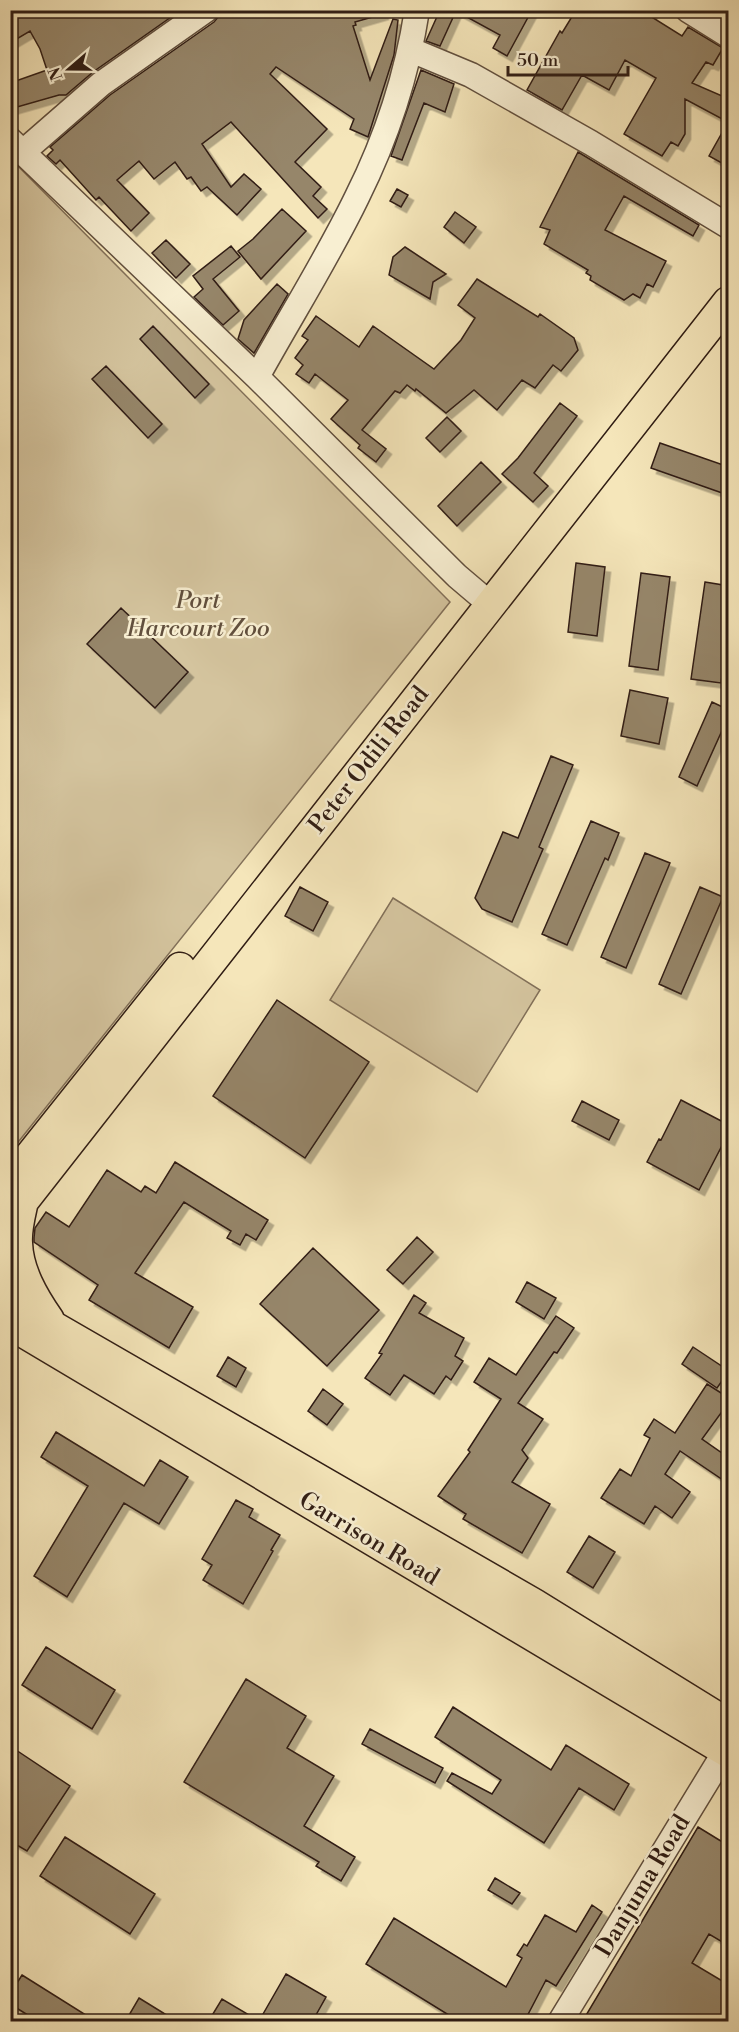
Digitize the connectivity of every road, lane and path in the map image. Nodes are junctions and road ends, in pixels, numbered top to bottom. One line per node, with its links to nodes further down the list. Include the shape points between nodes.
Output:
1 (206, 10): 6 (street)
2 (417, 10): 5 (street)
3 (688, 10): 4 (street)
4 (729, 35)
5 (411, 50): 7 (street, via 471,75); 10 (street, via 357,197)
6 (17, 146): 10 (street)
7 (729, 226)
8 (729, 277): 11 (main road, Peter Odili Road, via 592,446)
9 (729, 302): 11 (main road, Peter Odili Road)
10 (256, 377): 11 (street)
11 (484, 599): 12 (main road, Peter Odili Road); 12 (main road, Peter Odili Road)
12 (16, 1186): 15 (main road, via 20,1263)
13 (10, 1298): 15 (main road, Garrison Road)
14 (10, 1324): 15 (main road, Garrison Road)
15 (56, 1340): 16 (main road); 17 (main road, Garrison Road)
16 (10, 1347)
17 (728, 1742): 18 (street, Danjuma Road)
18 (560, 2022)

